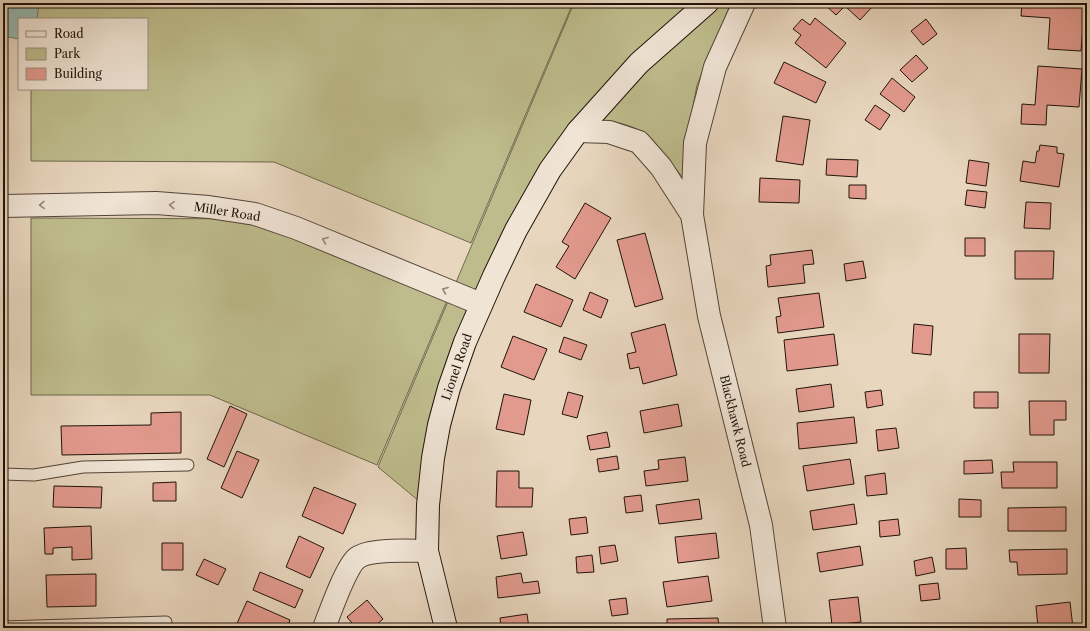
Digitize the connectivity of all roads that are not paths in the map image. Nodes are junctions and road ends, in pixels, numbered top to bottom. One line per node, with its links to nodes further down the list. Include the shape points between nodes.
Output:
1 (707, 3): 3 (street, Lionel Road, via 639,63)
2 (744, 3): 5 (street, Blackhawk Road, via 715,66 695,143)
3 (578, 131): 5 (street, Blackhawk Road, via 609,132 639,142 661,167); 6 (street, Lionel Road, via 550,170 516,230)
4 (3, 206): 6 (street, Miller Road, one-way to 4, via 255,214 208,207 156,204)
5 (692, 215): 14 (street, Blackhawk Road, via 709,316 761,525)
6 (481, 304): 9 (street, Lionel Road, via 448,388 439,425 432,458)
7 (188, 465): 8 (lane, via 83,467 34,474)
8 (3, 474)
9 (427, 551): 12 (street, via 383,551 358,557 350,567); 13 (street, Lionel Road)
10 (166, 622): 11 (lane)
11 (3, 627)
12 (324, 628)
13 (446, 628)
14 (776, 628)

